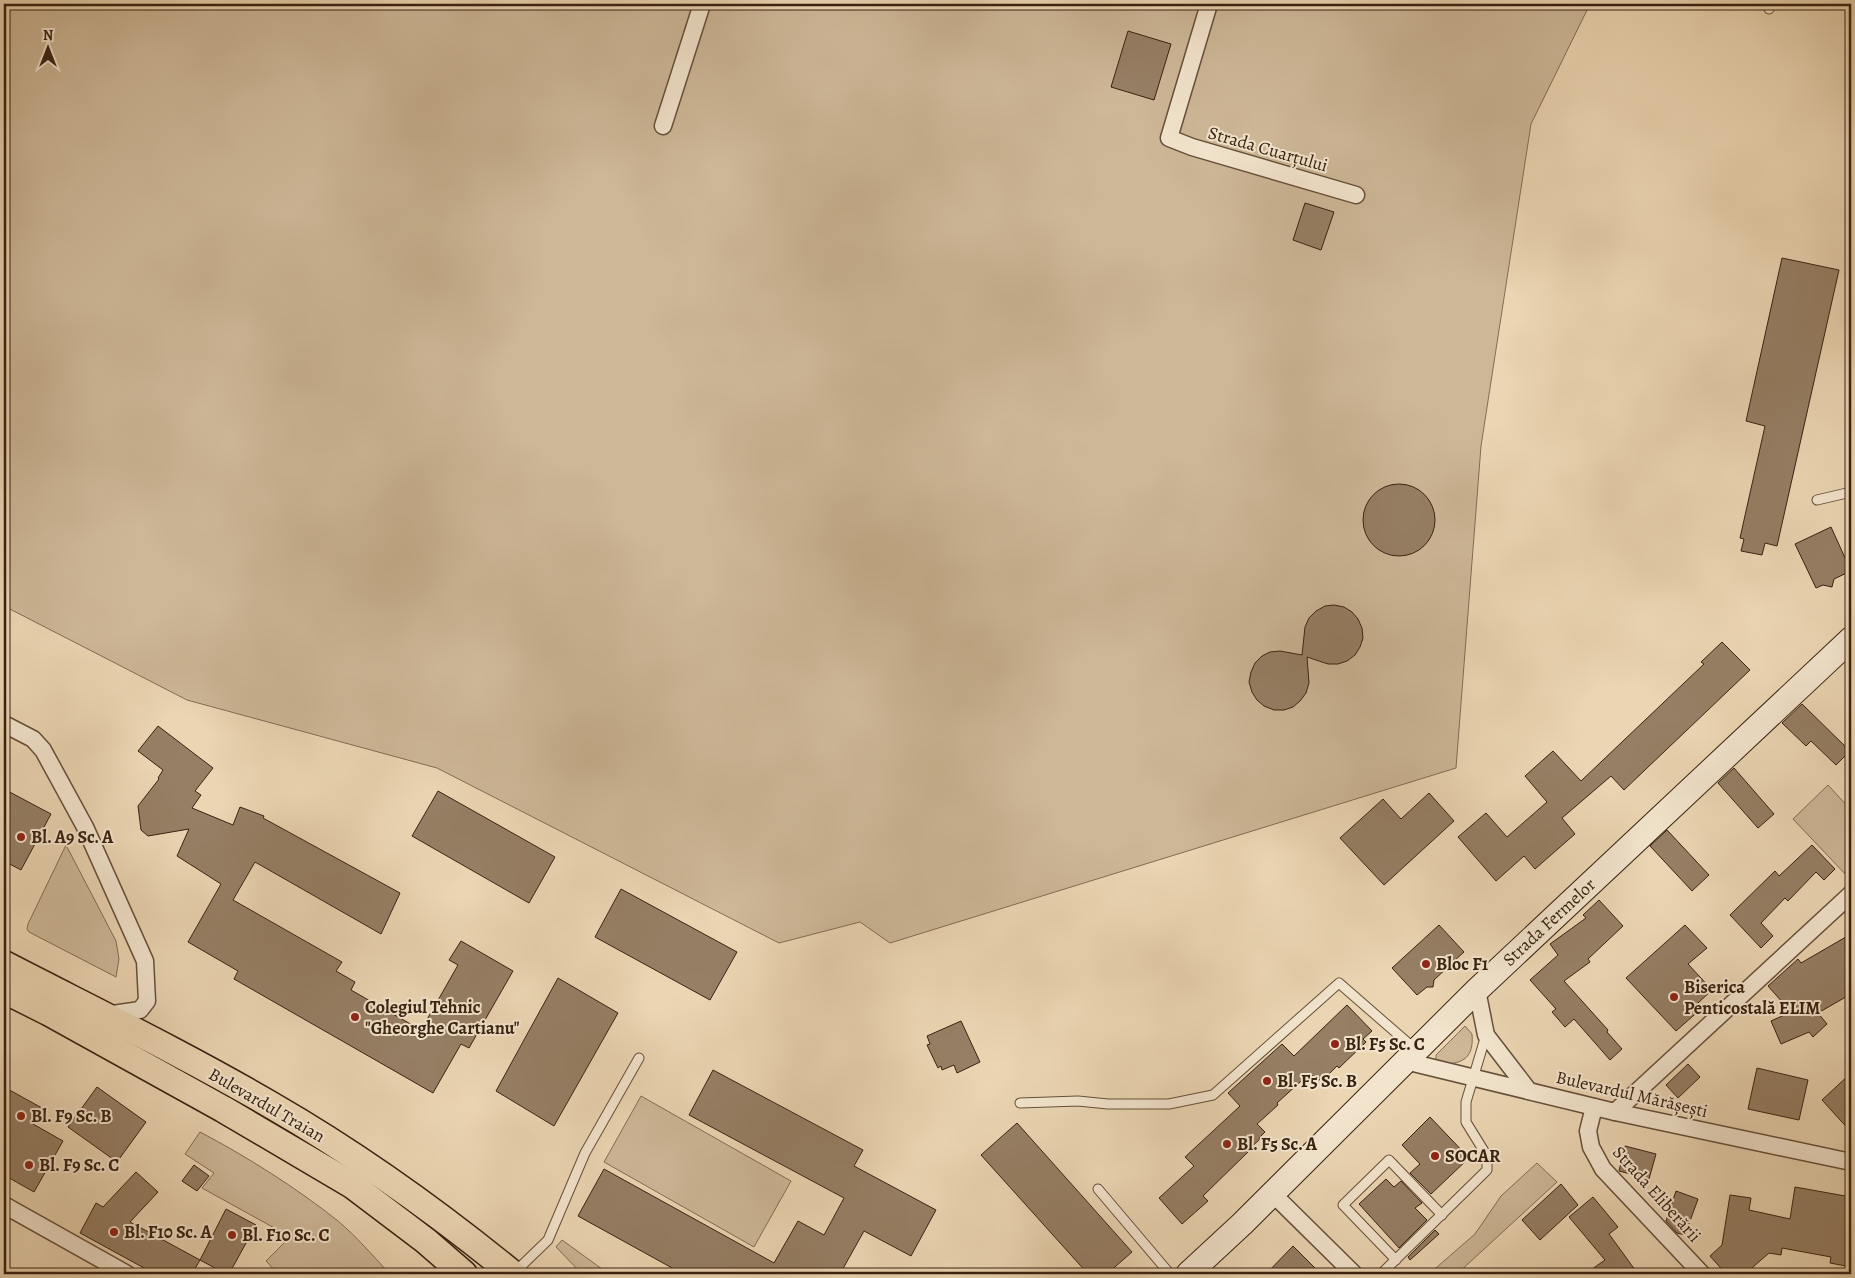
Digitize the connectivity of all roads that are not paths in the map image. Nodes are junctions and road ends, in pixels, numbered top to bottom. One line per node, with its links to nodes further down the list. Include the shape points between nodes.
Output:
1 (702, 4): 3 (street)
2 (1209, 4): 4 (street, Strada Cuarțului, via 1169,138)
3 (663, 126)
4 (1356, 196)
5 (1851, 492): 6 (lane)
6 (1817, 500)
7 (1851, 639): 12 (street, Strada Fermelor)
8 (4, 724): 13 (street, via 33,739 43,750 85,827 145,962 147,1001 140,1010)
9 (1851, 894): 21 (street)
10 (4, 964): 13 (main road, Bulevardul Traian)
11 (4, 990): 29 (main road, Bulevardul Traian, via 223,1109 352,1185)
12 (1477, 990): 14 (street); 15 (street, Strada Fermelor)
13 (104, 1015): 30 (main road, Bulevardul Traian, via 272,1105 325,1138 401,1189)
14 (1486, 1035): 17 (lane); 18 (street)
15 (1410, 1056): 17 (street, Bulevardul Mărășești); 19 (lane, via 1339,983 1213,1095 1169,1104); 24 (street, Strada Fermelor)
16 (639, 1058): 30 (lane, via 585,1153 548,1240)
17 (1472, 1077): 18 (street, Bulevardul Mărășești); 26 (lane, via 1466,1102 1466,1122 1487,1156 1487,1170)
18 (1529, 1091): 20 (street, Bulevardul Mărășești)
19 (1020, 1103)
20 (1594, 1107): 21 (street, Bulevardul Mărășești); 35 (street, Strada Eliberării, via 1588,1131 1591,1148 1603,1169)
21 (1615, 1112): 22 (street, Bulevardul Mărășești)
22 (1851, 1162)
23 (1098, 1189): 31 (lane)
24 (1273, 1194): 32 (street, Strada Fermelor); 33 (street)
25 (4, 1205): 28 (street)
26 (1442, 1215): 27 (lane); 27 (lane, via 1389,1160 1343,1205)
27 (1396, 1260): 34 (lane)
28 (127, 1274)
29 (464, 1274)
30 (513, 1274)
31 (1170, 1274)
32 (1188, 1274)
33 (1354, 1274)
34 (1381, 1274)
35 (1702, 1274)

